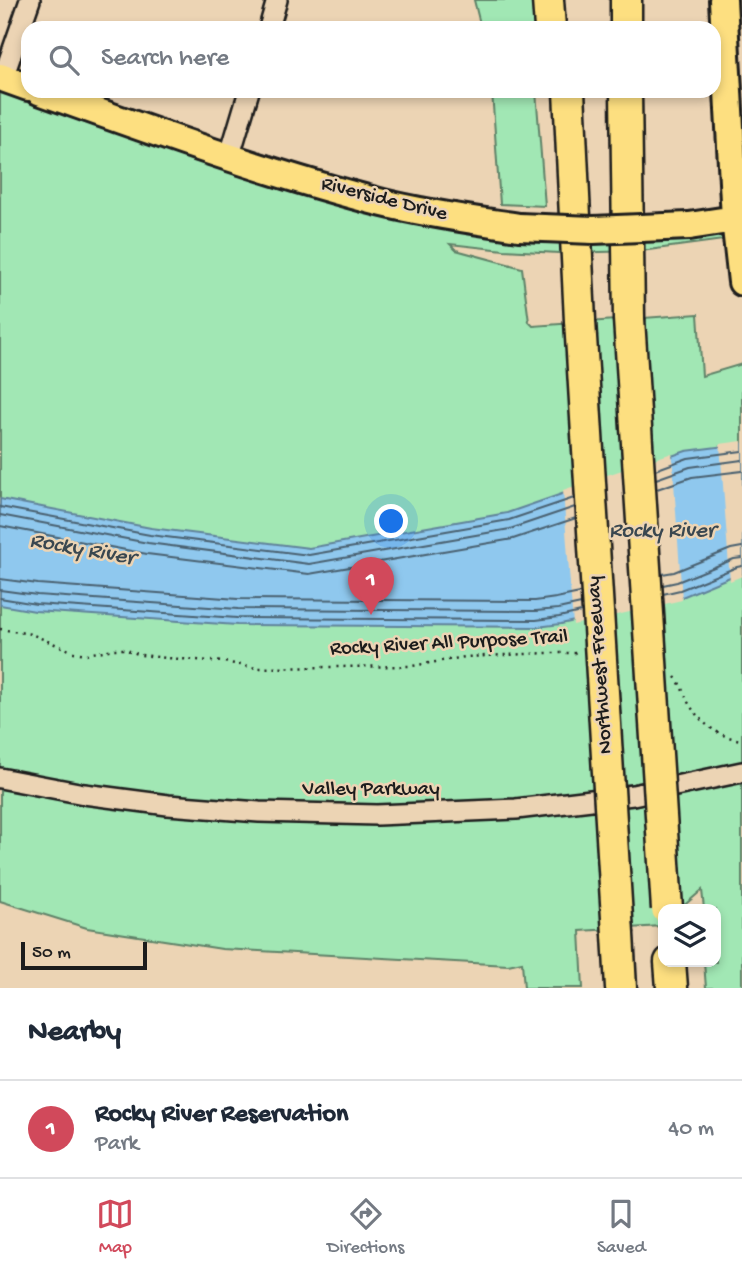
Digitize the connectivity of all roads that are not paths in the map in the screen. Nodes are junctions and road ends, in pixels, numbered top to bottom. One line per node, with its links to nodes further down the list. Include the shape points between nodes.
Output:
1 (30, 0): 7 (street)
2 (277, 0): 8 (street)
3 (548, 0): 9 (highway)
4 (564, 0): 10 (highway)
5 (626, 0): 11 (highway)
6 (723, 0): 21 (main road)
7 (22, 21)
8 (271, 21)
9 (550, 21)
10 (565, 21)
11 (626, 21)
12 (21, 23): 13 (street)
13 (2, 78): 14 (main road)
14 (21, 85)
15 (59, 98): 20 (main road, Riverside Drive)
16 (247, 98): 20 (street)
17 (556, 98): 23 (highway)
18 (569, 98): 23 (highway, Northwest Freeway)
19 (626, 98): 27 (highway, bridge, via 629,319)
20 (229, 158): 21 (main road, Riverside Drive, bridge, via 383,203 519,227 593,230 689,226)
21 (738, 218): 22 (main road)
22 (741, 274): 24 (main road)
23 (578, 279): 29 (highway, Northwest Freeway, bridge)
24 (742, 282)
25 (742, 772): 26 (street, Valley Parkway, via 633,796 529,808 377,815 168,805)
26 (0, 778)
27 (667, 904)
28 (670, 967): 30 (highway)
29 (621, 988)
30 (672, 988)

